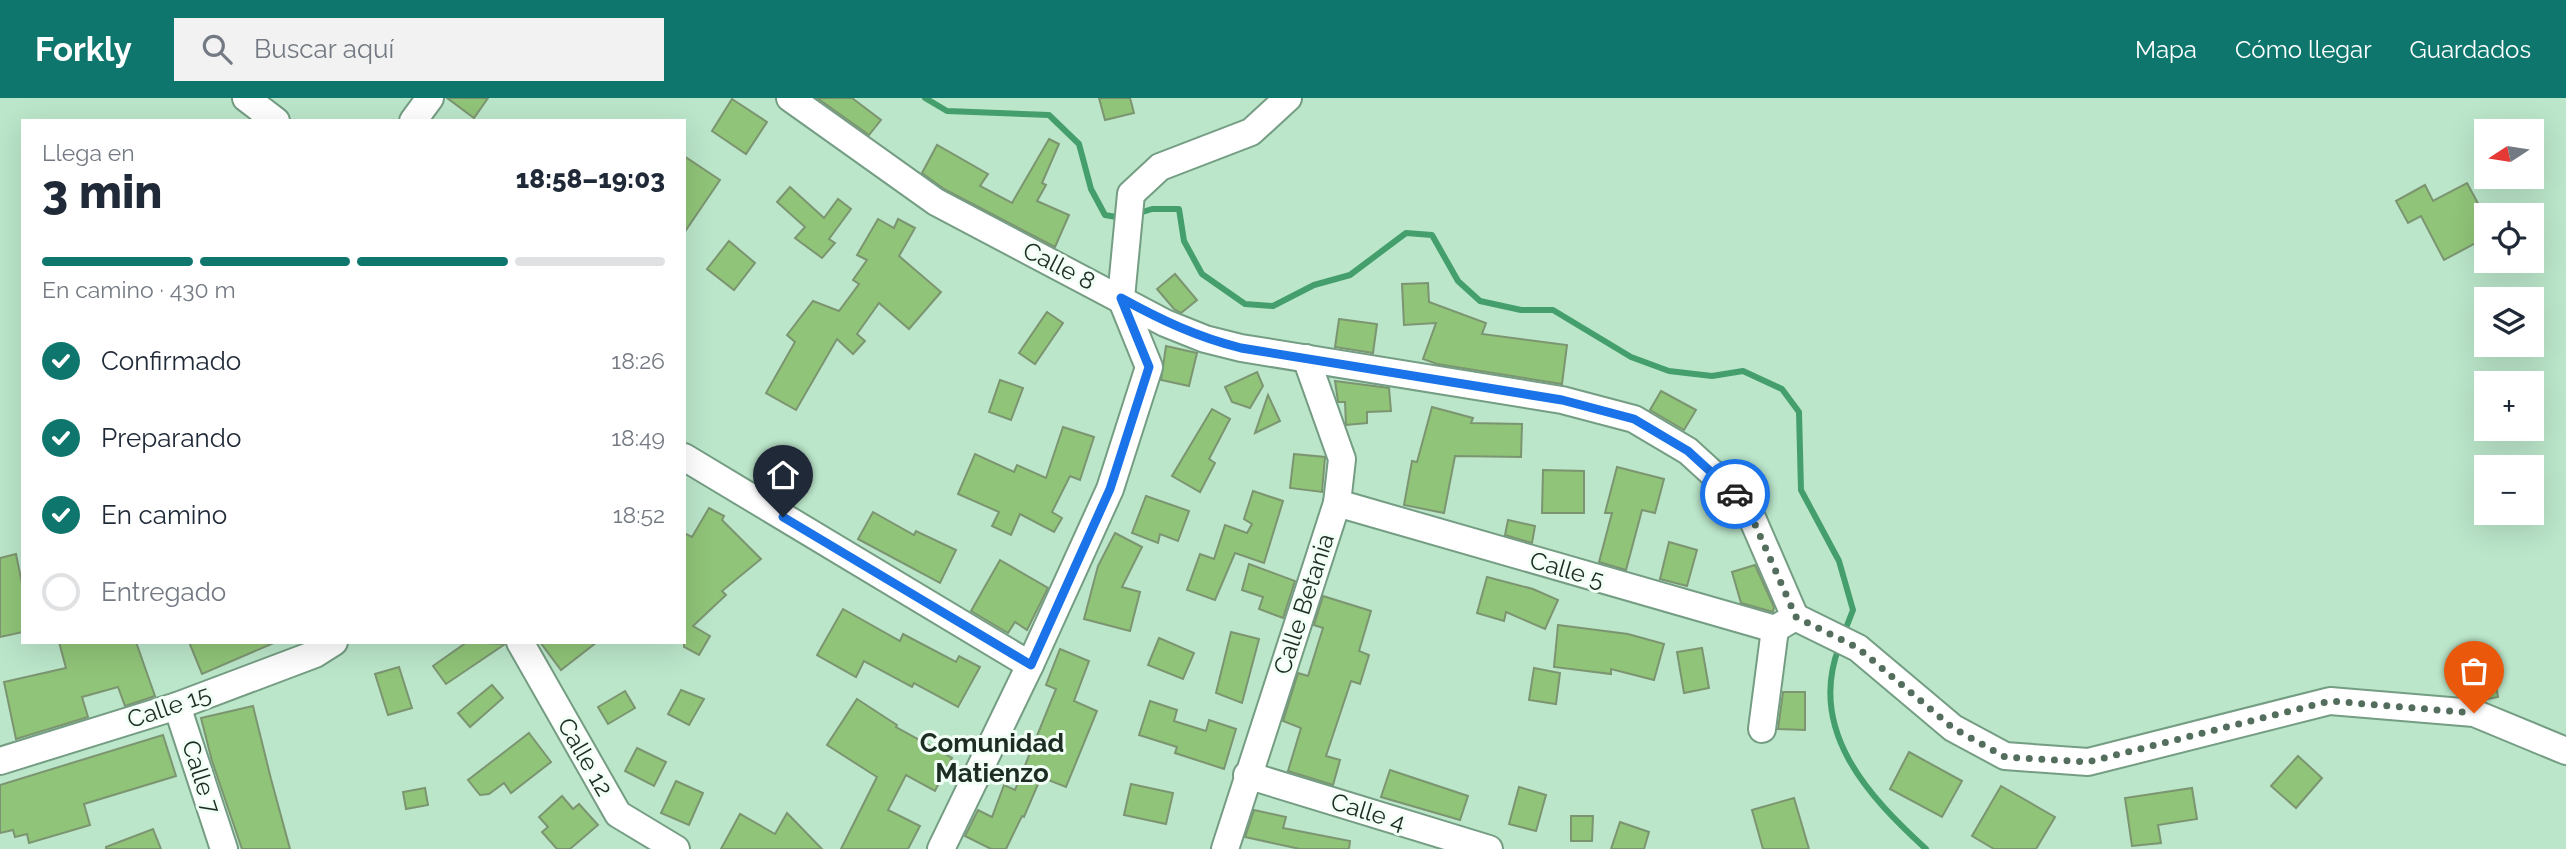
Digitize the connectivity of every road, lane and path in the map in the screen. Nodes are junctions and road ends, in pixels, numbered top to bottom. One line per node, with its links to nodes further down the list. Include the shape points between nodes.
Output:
1 (246, 98): 5 (street)
2 (430, 98): 6 (street)
3 (790, 98): 7 (street, Calle 8, via 936,202)
4 (1288, 98): 7 (street, via 1251,132 1160,167 1131,194)
5 (272, 119)
6 (414, 119)
7 (1121, 298): 8 (street, Calle 8, via 1205,339); 14 (street, via 1149,367 1110,489)
8 (1306, 358): 10 (street, Calle Betania, via 1342,459); 11 (street, Calle 8, via 1562,400 1634,419 1688,451 1746,504)
9 (686, 458): 14 (street)
10 (1337, 503): 11 (street, Calle 5); 19 (street, Calle Betania)
11 (1785, 623): 16 (street); 17 (street, Calle 5, via 1854,646 1953,728 2005,757 2088,762 2330,701 2474,713)
12 (521, 644): 21 (street, Calle 12, via 618,814)
13 (319, 646): 15 (street, Calle 15)
14 (1031, 665): 22 (street)
15 (177, 706): 18 (street, Calle 15); 20 (street, Calle 7)
16 (1762, 729)
17 (2566, 751)
18 (0, 761)
19 (1247, 775): 23 (street, Calle Betania); 24 (street, Calle 4)
20 (224, 849)
21 (676, 849)
22 (941, 849)
23 (1225, 849)
24 (1489, 849)

